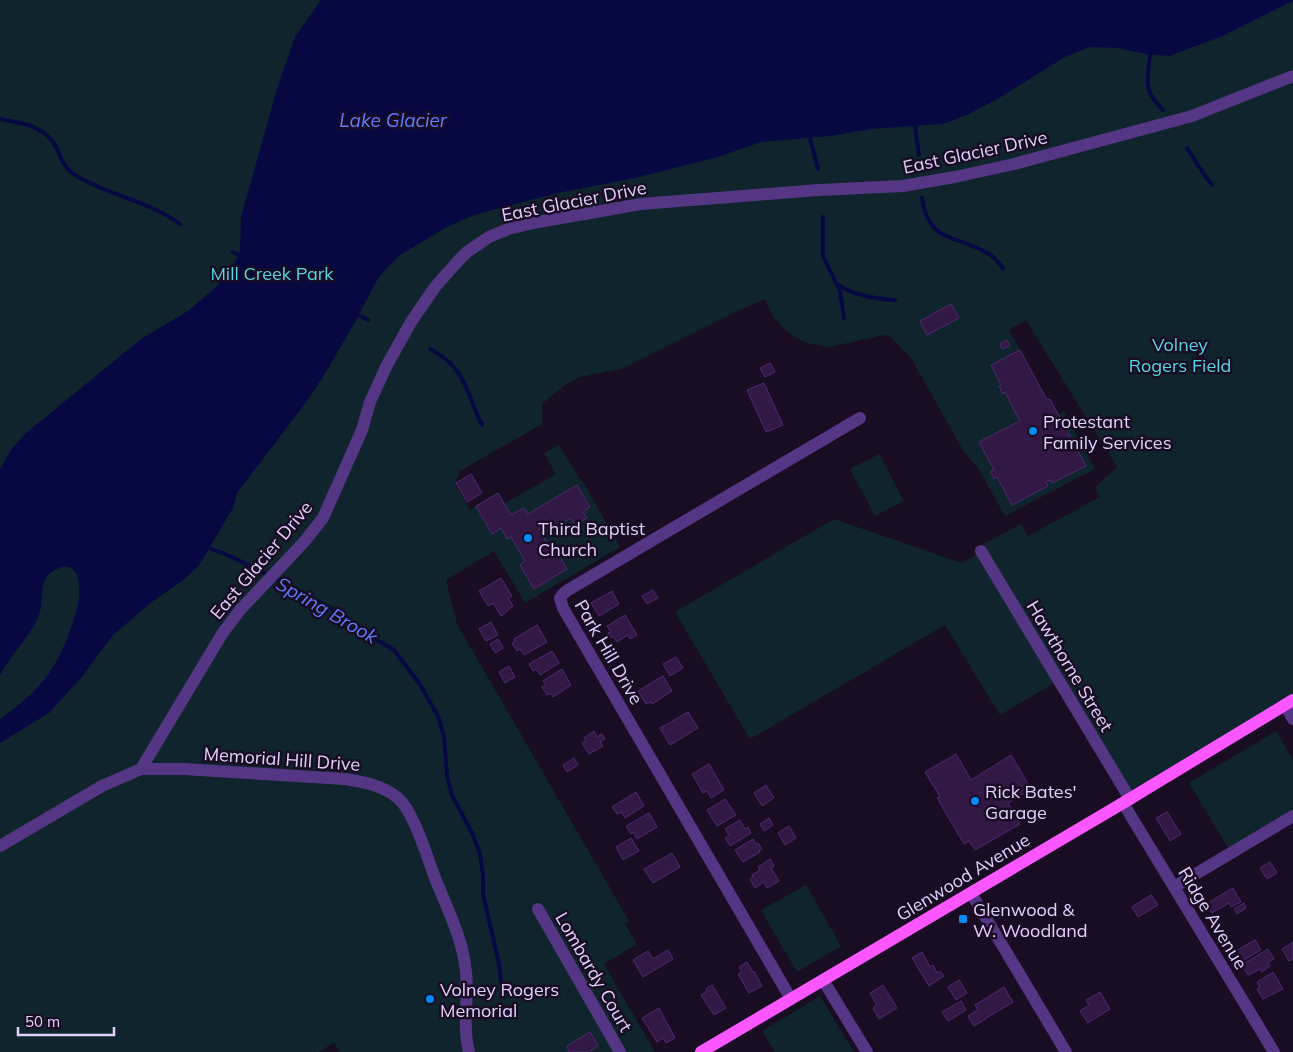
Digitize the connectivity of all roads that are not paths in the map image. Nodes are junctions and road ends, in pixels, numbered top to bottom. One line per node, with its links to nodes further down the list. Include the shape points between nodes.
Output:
1 (1293, 76): 6 (street, East Glacier Drive, via 1192,116 955,177 903,186 641,204 538,222 489,237 458,260 410,322 370,402 362,430 329,507 316,529 240,610 217,641)
2 (860, 418): 14 (street, Park Hill Drive, via 568,590 560,598)
3 (981, 551): 7 (street, Hawthorne Street)
4 (1289, 702): 5 (street); 7 (main road, Glenwood Avenue)
5 (1293, 719)
6 (141, 769): 9 (street, Memorial Hill Drive, via 102,786); 15 (street, Memorial Hill Drive, via 345,779 382,788 398,799 415,826 462,951 467,986 465,1028)
7 (1126, 801): 10 (street, Ridge Avenue); 11 (main road, Glenwood Avenue)
8 (1293, 816): 10 (street)
9 (0, 846)
10 (1174, 887): 20 (street, Ridge Avenue)
11 (970, 893): 13 (main road, Glenwood Avenue); 19 (street)
12 (538, 909): 16 (street, Lombardy Court)
13 (823, 980): 14 (main road, Glenwood Avenue); 18 (street)
14 (791, 999): 17 (main road, Glenwood Avenue)
15 (469, 1052)
16 (620, 1052)
17 (701, 1052)
18 (867, 1052)
19 (1066, 1052)
20 (1274, 1052)

